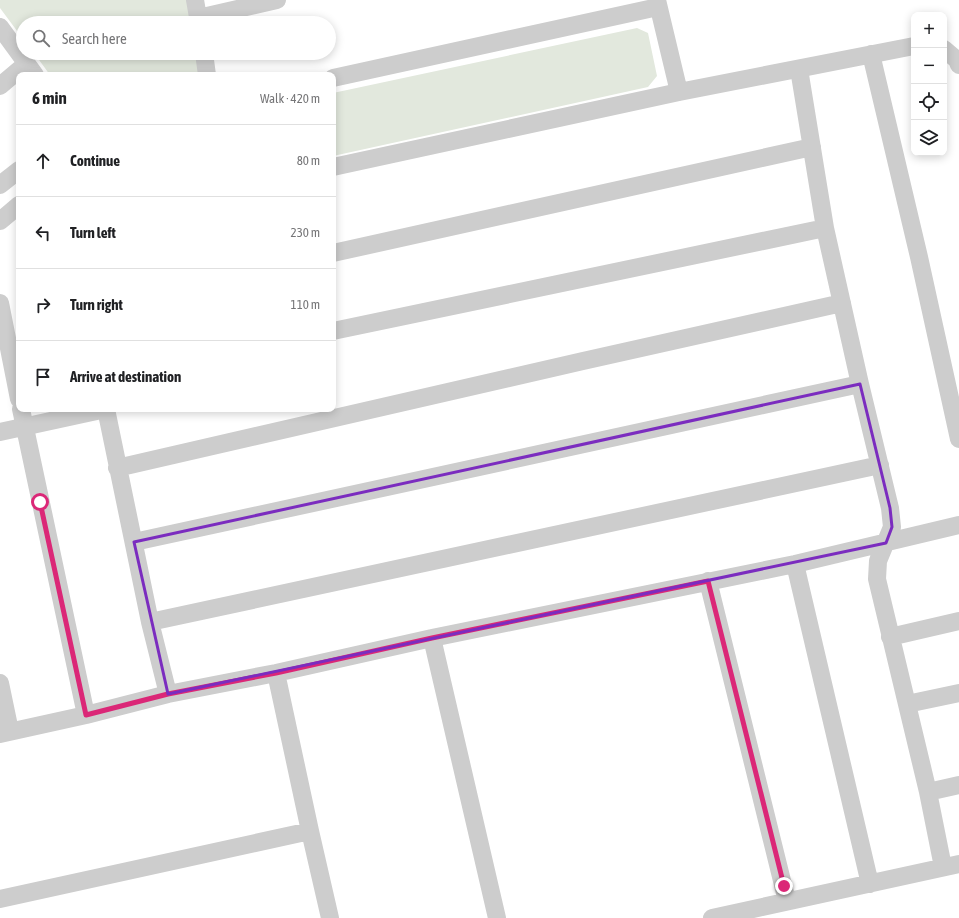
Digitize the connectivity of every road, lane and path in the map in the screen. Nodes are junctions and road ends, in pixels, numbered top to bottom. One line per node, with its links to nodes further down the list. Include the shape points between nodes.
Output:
1 (195, 0): 5 (street)
2 (277, 0): 6 (street)
3 (657, 3): 4 (street); 21 (street)
4 (624, 7): 19 (street)
5 (198, 16)
6 (215, 16)
7 (0, 27): 9 (street)
8 (911, 47): 11 (street)
9 (16, 49)
10 (947, 52): 14 (street)
11 (871, 54): 16 (street); 39 (street)
12 (24, 60): 15 (street)
13 (205, 60): 17 (street)
14 (959, 66)
15 (31, 69)
16 (799, 69): 21 (street); 22 (street)
17 (207, 72)
18 (16, 77): 20 (street)
19 (336, 77)
20 (0, 86)
21 (679, 92): 23 (street)
22 (812, 147): 28 (street); 29 (street)
23 (336, 167)
24 (16, 172): 25 (street)
25 (0, 185)
26 (16, 208): 27 (street)
27 (0, 221)
28 (825, 228): 31 (street); 32 (street)
29 (336, 252)
30 (0, 303): 33 (street)
31 (842, 303): 34 (street); 41 (street)
32 (336, 330)
33 (16, 384)
34 (860, 384): 40 (street); 43 (street)
35 (78, 412): 37 (street)
36 (107, 412): 41 (street)
37 (23, 418): 38 (street); 56 (street)
38 (0, 432)
39 (959, 439)
40 (880, 465): 44 (street, via 892,527); 48 (street)
41 (117, 468): 43 (street)
42 (959, 525): 44 (street)
43 (134, 542): 48 (street)
44 (886, 543): 45 (street); 49 (street, via 878,561 877,579)
45 (795, 564): 46 (street); 62 (street)
46 (708, 581): 50 (street); 64 (street)
47 (959, 620): 49 (street)
48 (150, 622): 54 (street)
49 (890, 637): 55 (street)
50 (432, 638): 51 (street); 66 (street)
51 (276, 673): 54 (street); 60 (street)
52 (0, 683): 57 (street)
53 (959, 693): 55 (street)
54 (168, 694): 56 (street)
55 (907, 704): 59 (street)
56 (86, 715): 57 (street)
57 (5, 733)
58 (959, 785): 59 (street)
59 (928, 792): 61 (street)
60 (310, 831): 63 (street); 65 (street)
61 (951, 866): 62 (street)
62 (870, 884): 64 (street)
63 (0, 899)
64 (788, 902): 67 (street)
65 (330, 918)
66 (497, 918)
67 (712, 918)

